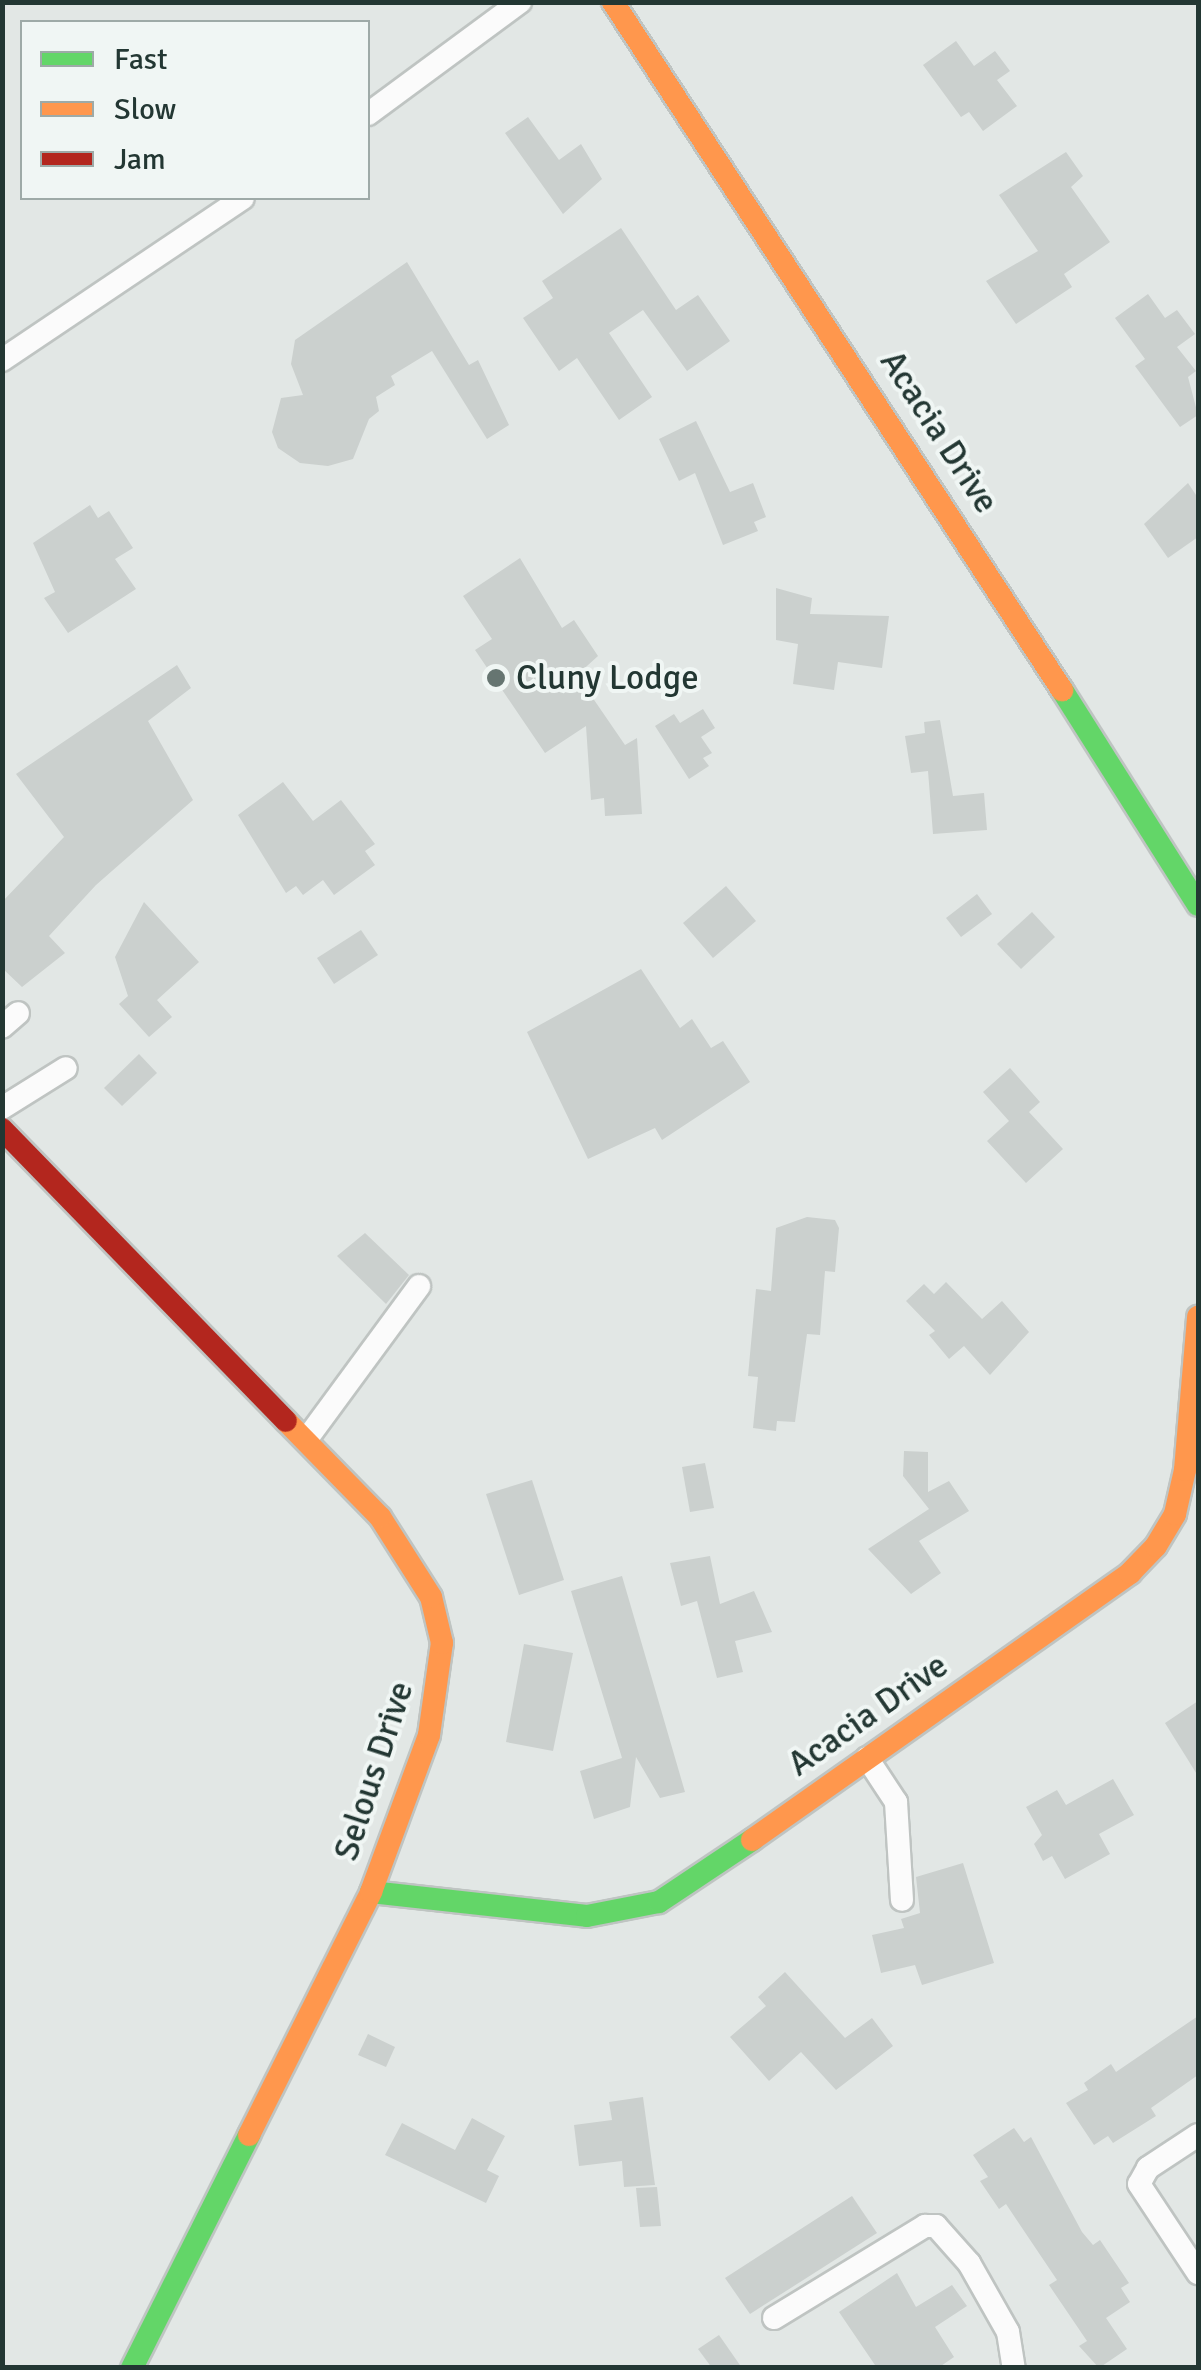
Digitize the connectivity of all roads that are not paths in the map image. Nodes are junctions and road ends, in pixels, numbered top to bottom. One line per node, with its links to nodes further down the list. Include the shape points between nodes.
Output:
1 (520, 2): 3 (street)
2 (613, 2): 6 (street, Acacia Drive, via 927,476)
3 (370, 113)
4 (240, 200): 5 (street)
5 (2, 360)
6 (1198, 905)
7 (66, 1068): 8 (street)
8 (2, 1108)
9 (2, 1129): 12 (street, Selous Drive)
10 (419, 1286): 12 (street)
11 (1198, 1316): 13 (street, Acacia Drive)
12 (306, 1440): 16 (street, Selous Drive, via 380,1518 431,1597 442,1643 429,1735)
13 (1175, 1514): 14 (street); 15 (street, Acacia Drive, via 1130,1573)
14 (1198, 1521)
15 (867, 1758): 16 (street, Acacia Drive, via 660,1902 568,1915); 17 (street, via 896,1802)
16 (371, 1892): 21 (street, Selous Drive)
17 (902, 1900)
18 (1198, 2135): 19 (street, via 1148,2168 1140,2184)
19 (1195, 2264)
20 (774, 2318): 22 (street, via 925,2226 936,2226 969,2263 1008,2332)
21 (138, 2366)
22 (1014, 2368)

